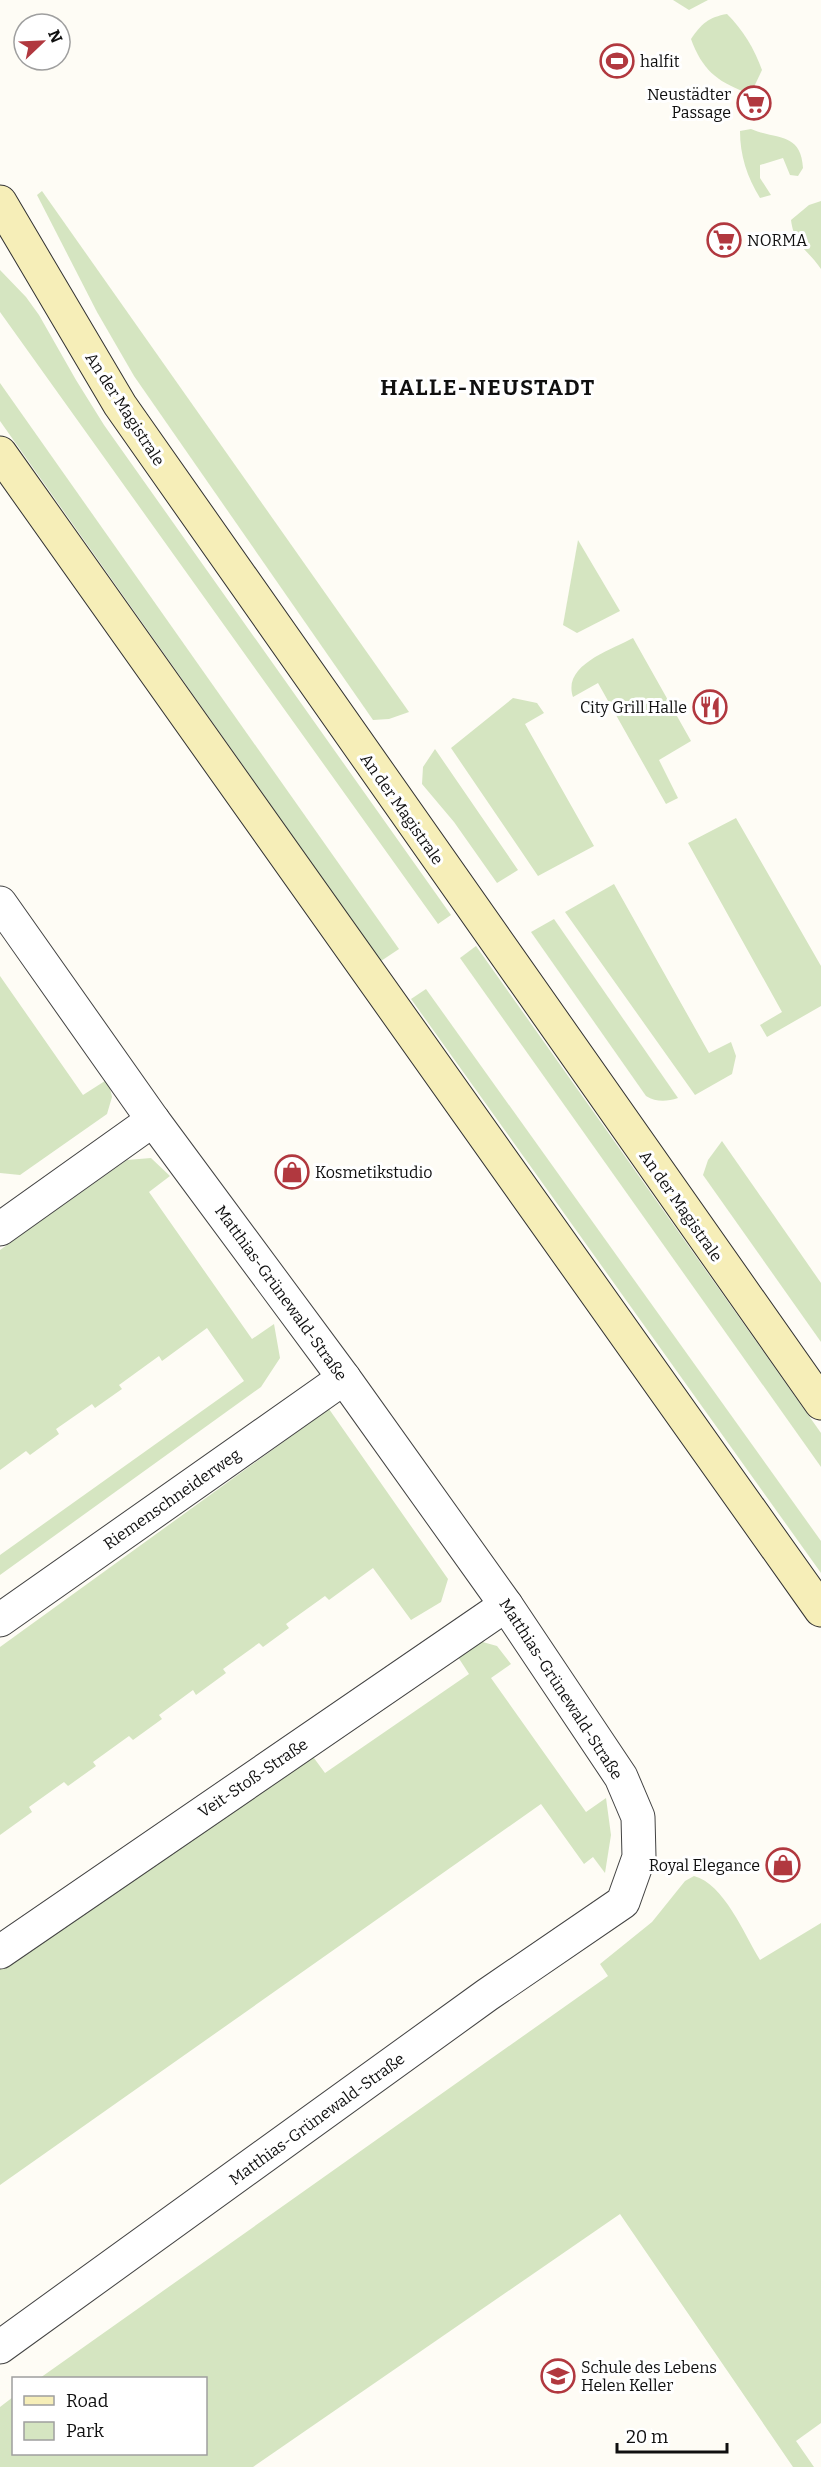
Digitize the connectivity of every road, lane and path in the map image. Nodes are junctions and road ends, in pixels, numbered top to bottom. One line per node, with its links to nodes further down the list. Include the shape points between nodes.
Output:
1 (0, 202): 7 (main road, An der Magistrale, via 120,405)
2 (0, 453): 9 (main road)
3 (0, 903): 4 (street, Matthias-Grünewald-Straße)
4 (153, 1120): 5 (street); 6 (street, Matthias-Grünewald-Straße)
5 (5, 1214)
6 (344, 1378): 8 (street, Matthias-Grünewald-Straße); 10 (street, Riemenschneiderweg)
7 (821, 1403)
8 (506, 1605): 11 (street, Veit-Stoß-Straße); 12 (street, Matthias-Grünewald-Straße, via 621,1777 638,1817 639,1857 623,1902)
9 (821, 1610)
10 (0, 1620)
11 (0, 1952)
12 (0, 2347)

